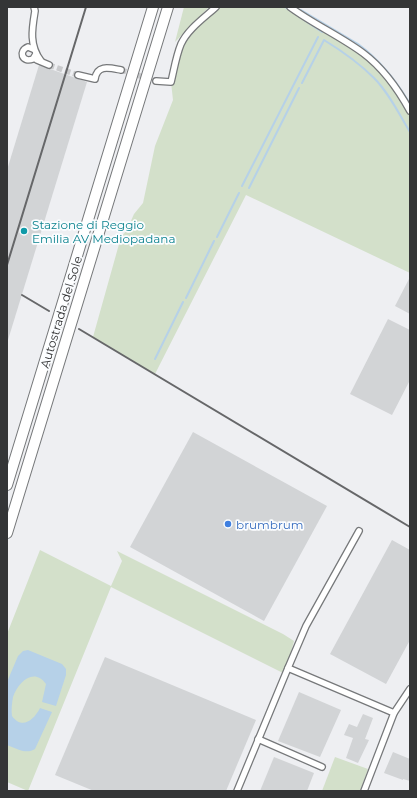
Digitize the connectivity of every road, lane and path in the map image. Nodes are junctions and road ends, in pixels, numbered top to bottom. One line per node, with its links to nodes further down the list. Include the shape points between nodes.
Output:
1 (153, 7): 14 (highway, Autostrada del Sole)
2 (168, 7): 16 (highway, Autostrada del Sole)
3 (216, 7): 12 (street, via 184,39 171,82)
4 (290, 7): 13 (street, via 372,60 390,80)
5 (35, 8): 6 (street)
6 (31, 37): 7 (street); 8 (street)
7 (26, 47): 8 (street, via 30,47); 8 (street, via 22,52 23,58 29,61)
8 (34, 54): 9 (street)
9 (49, 65)
10 (121, 70): 11 (street, via 103,68 95,79)
11 (78, 75)
12 (156, 81)
13 (410, 111)
14 (7, 485)
15 (359, 531): 17 (street, via 306,626)
16 (7, 533)
17 (288, 668): 19 (street); 20 (street)
18 (410, 689): 19 (street)
19 (394, 713): 23 (street)
20 (258, 739): 21 (street); 22 (street)
21 (322, 767)
22 (237, 791)
23 (364, 791)

